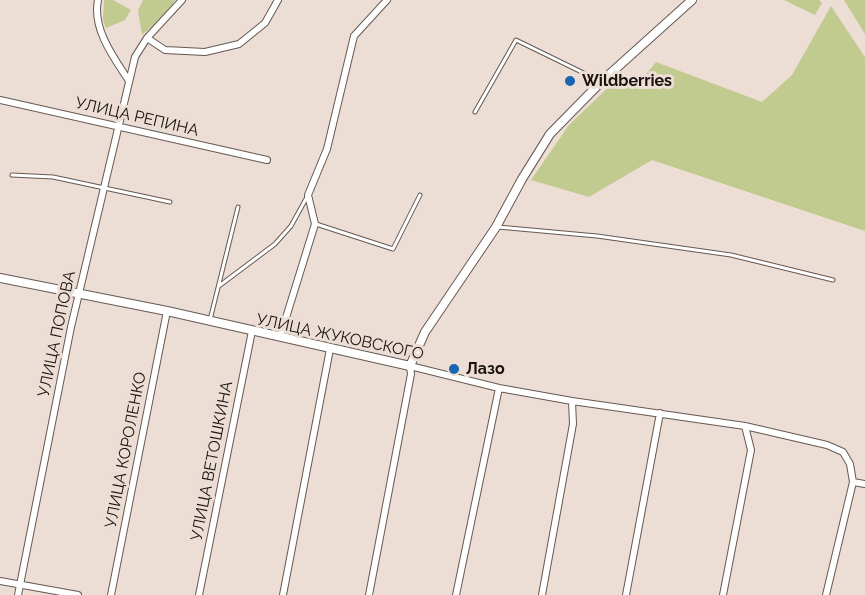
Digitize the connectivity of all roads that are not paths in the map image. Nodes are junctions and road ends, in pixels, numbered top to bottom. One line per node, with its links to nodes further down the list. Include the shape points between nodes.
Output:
1 (98, 0): 7 (street, via 96,10 102,36)
2 (182, 0): 6 (street, УЛИЦА ПОПОВА)
3 (278, 0): 6 (street, via 265,23 239,44 205,52 165,50)
4 (387, 0): 15 (street, via 354,36 327,149)
5 (692, 0): 8 (street)
6 (147, 38): 7 (street, УЛИЦА ПОПОВА, via 135,57)
7 (129, 81): 11 (street, УЛИЦА ПОПОВА)
8 (602, 81): 10 (lane, via 516,40); 20 (street, via 550,134)
9 (0, 100): 11 (street, УЛИЦА РЕПИНА)
10 (475, 112)
11 (118, 126): 12 (street, УЛИЦА РЕПИНА); 14 (street, УЛИЦА ПОПОВА)
12 (267, 160)
13 (12, 175): 14 (lane, via 53,177)
14 (104, 187): 17 (lane); 24 (street, УЛИЦА ПОПОВА)
15 (308, 195): 19 (street); 23 (lane, via 291,226 275,244)
16 (420, 195): 19 (lane, via 393,249)
17 (170, 202)
18 (238, 207): 23 (lane)
19 (315, 224): 28 (street)
20 (496, 227): 22 (lane, via 597,236 731,255); 30 (street, via 425,332)
21 (0, 278): 24 (street, УЛИЦА ЖУКОВСКОГО)
22 (833, 280)
23 (219, 286): 26 (lane)
24 (79, 294): 25 (street, УЛИЦА ЖУКОВСКОГО); 38 (street, УЛИЦА ПОПОВА)
25 (167, 311): 26 (street, УЛИЦА ЖУКОВСКОГО); 41 (street, УЛИЦА КОРОЛЕНКО)
26 (210, 321): 27 (street, УЛИЦА ЖУКОВСКОГО)
27 (252, 331): 28 (street, УЛИЦА ЖУКОВСКОГО); 42 (street, УЛИЦА ВЕТОШКИНА)
28 (280, 337): 29 (street, УЛИЦА ЖУКОВСКОГО)
29 (330, 349): 30 (street, УЛИЦА ЖУКОВСКОГО); 43 (street)
30 (410, 366): 31 (street, УЛИЦА ЖУКОВСКОГО); 44 (street)
31 (499, 388): 32 (street, УЛИЦА ЖУКОВСКОГО); 45 (street)
32 (572, 401): 33 (street, УЛИЦА ЖУКОВСКОГО); 46 (street, via 573,424)
33 (660, 413): 34 (street, УЛИЦА ЖУКОВСКОГО); 47 (street)
34 (745, 426): 35 (street, УЛИЦА ЖУКОВСКОГО, via 843,452); 48 (street, via 751,450)
35 (853, 482): 36 (street); 49 (street)
36 (865, 484)
37 (0, 581): 38 (street)
38 (20, 584): 39 (street, УЛИЦА ПОПОВА); 40 (street)
39 (18, 595)
40 (78, 595)
41 (111, 595)
42 (199, 595)
43 (283, 595)
44 (369, 595)
45 (456, 595)
46 (542, 595)
47 (626, 595)
48 (723, 595)
49 (826, 595)

